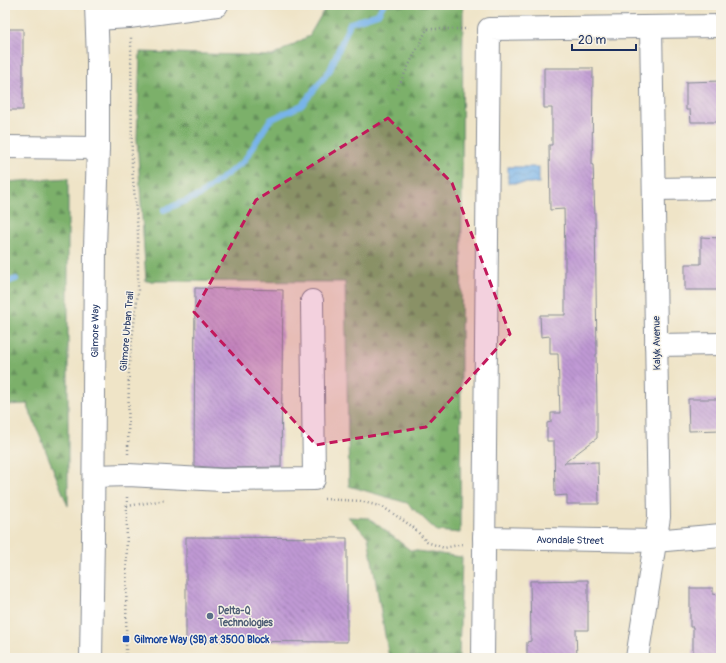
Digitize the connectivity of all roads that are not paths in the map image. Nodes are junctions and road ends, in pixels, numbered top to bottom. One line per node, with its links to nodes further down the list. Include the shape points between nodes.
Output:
1 (217, 5): 2 (street, via 129,17)
2 (96, 12): 6 (street, Gilmore Way)
3 (721, 26): 4 (street)
4 (651, 27): 8 (street, Kalyk Avenue); 14 (street, via 489,29)
5 (5, 147): 6 (street)
6 (98, 148): 12 (street, Gilmore Way)
7 (721, 188): 8 (street)
8 (654, 189): 11 (street, Kalyk Avenue)
9 (312, 301): 12 (street, via 314,479 222,480 128,474)
10 (721, 344): 11 (street)
11 (656, 345): 15 (street, Kalyk Avenue, via 659,517)
12 (94, 476): 16 (street, Gilmore Way)
13 (721, 535): 15 (street, Avondale Street)
14 (484, 538): 15 (street, Avondale Street); 17 (street)
15 (655, 541): 18 (street, Kalyk Avenue)
16 (91, 658)
17 (483, 658)
18 (637, 658)

